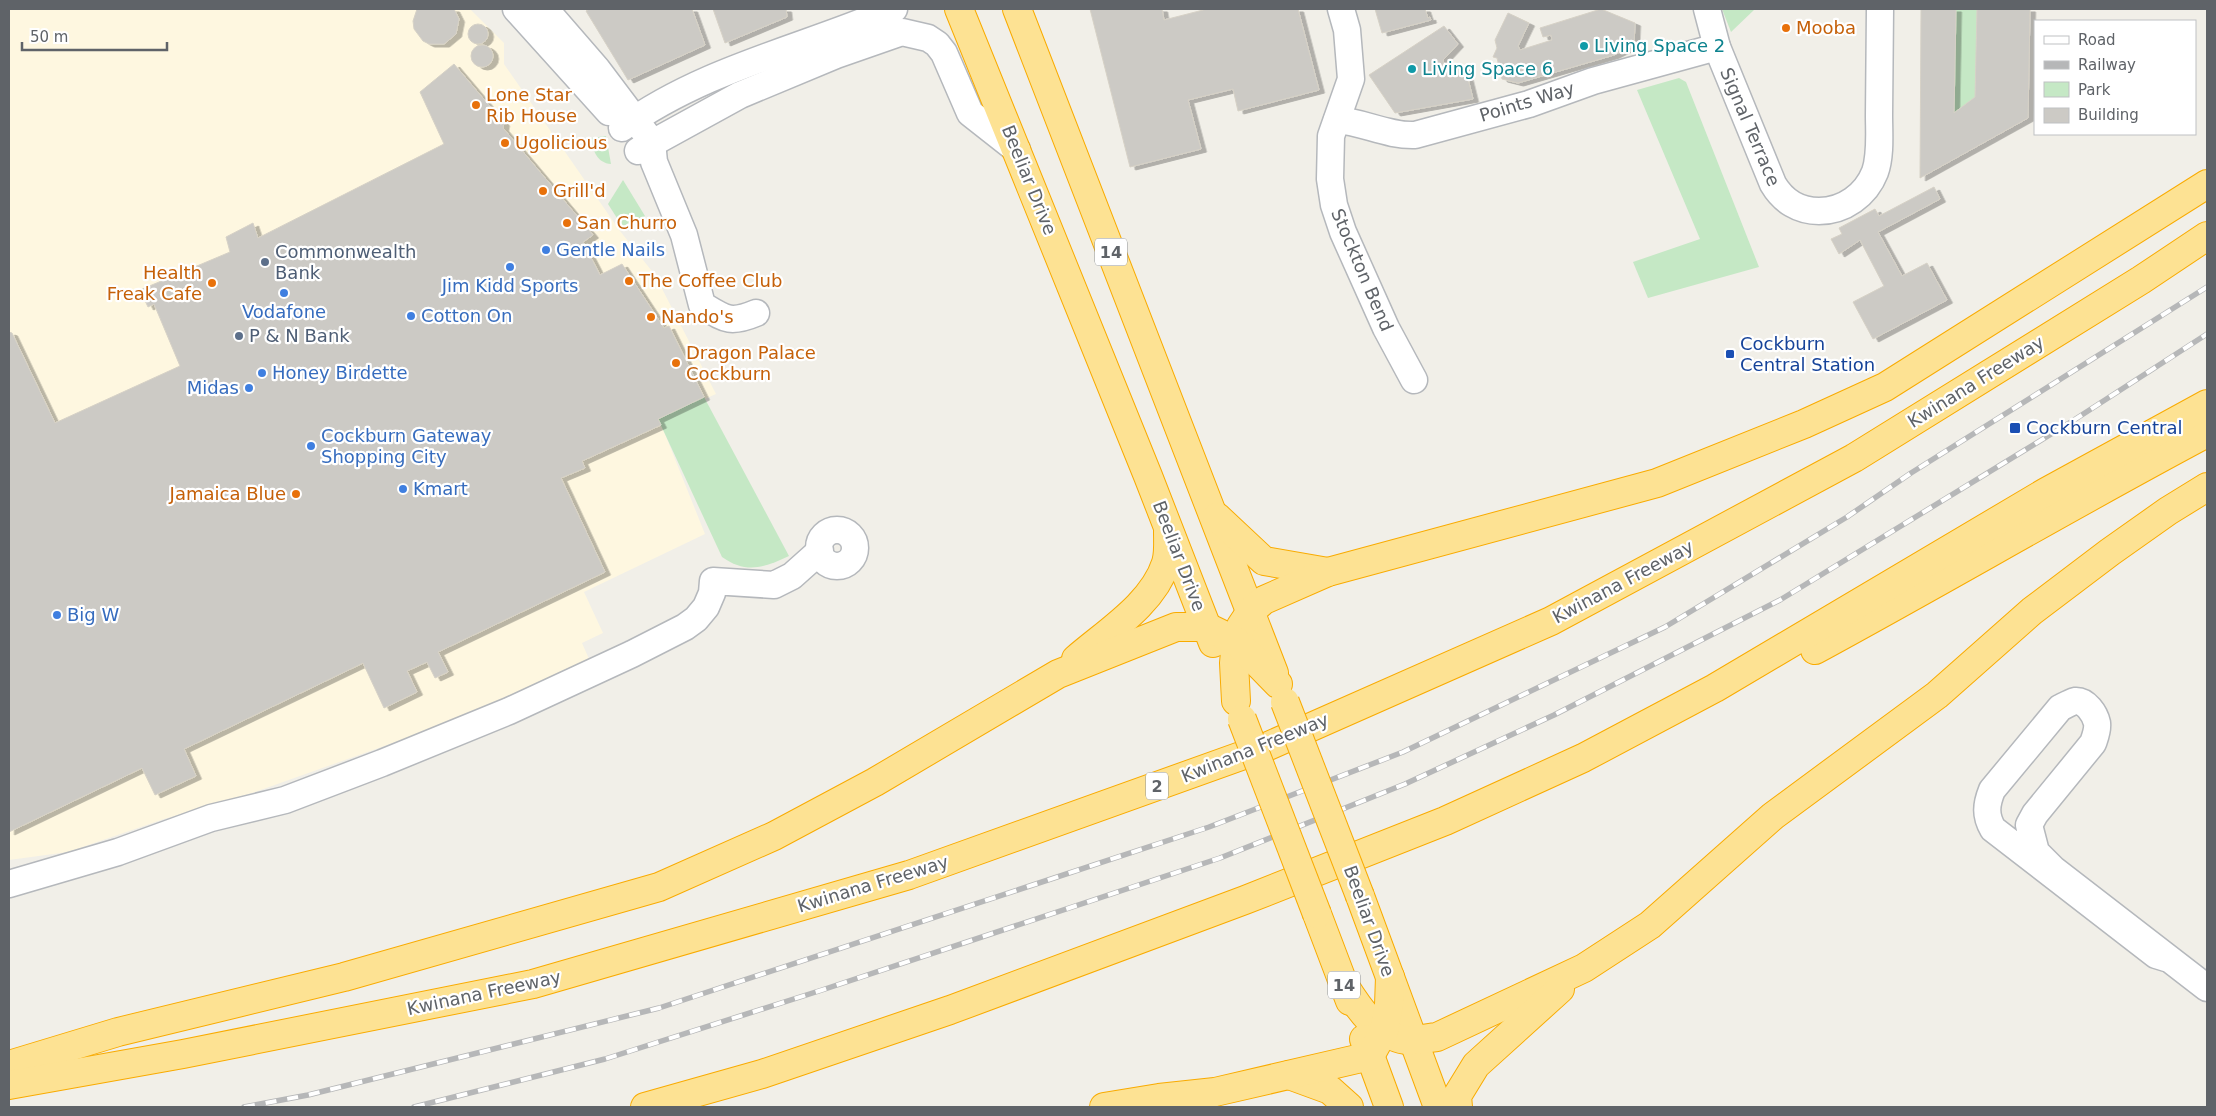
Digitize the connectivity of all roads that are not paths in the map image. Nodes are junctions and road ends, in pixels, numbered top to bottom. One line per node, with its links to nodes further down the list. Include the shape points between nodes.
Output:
1 (516, 9): 14 (street, via 592,91)
2 (545, 9): 14 (street, via 597,69)
3 (894, 9): 14 (street, via 727,72 662,102)
4 (958, 9): 15 (highway, Beeliar Drive / 14)
5 (1017, 9): 11 (highway, Beeliar Drive / 14)
6 (1034, 9): 11 (highway)
7 (1341, 9): 13 (street, Stockton Bend, via 1347,30 1351,79)
8 (1694, 9): 12 (street, Signal Terrace)
9 (1707, 9): 12 (street, Signal Terrace)
10 (1880, 9): 12 (street, Signal Terrace, via 1877,164 1865,190 1847,205 1829,210 1806,209 1778,193 1766,171)
11 (1031, 44): 24 (highway, Beeliar Drive / 14)
12 (1717, 47): 13 (street, Points Way, via 1415,135)
13 (1337, 120): 20 (street, Stockton Bend, via 1331,136 1330,179 1334,205 1386,328)
14 (628, 123): 16 (street)
15 (1017, 150): 16 (street, via 970,113 951,67 937,44 928,38 902,32 740,95); 25 (highway, Beeliar Drive / 14)
16 (648, 151): 19 (street, via 684,235 702,305 719,316 734,320)
17 (2207, 184): 27 (highway, via 1885,387 1804,424 1657,483)
18 (2207, 236): 46 (highway, Kwinana Freeway / 2, via 1854,458 1551,621 1266,747 908,875 533,984)
19 (756, 312)
20 (1414, 380)
21 (2207, 404): 32 (highway, via 2046,492)
22 (2207, 433): 32 (highway, via 1942,582 1789,663)
23 (2207, 487): 37 (highway, via 2168,511 2040,605 1937,695 1773,816 1650,926)
24 (1212, 512): 27 (highway, via 1264,561); 28 (highway, Beeliar Drive / 14)
25 (1168, 528): 29 (highway, Beeliar Drive / 14); 31 (highway, via 1167,561 1158,582 1130,612)
26 (824, 557): 35 (street, via 774,585 713,581 706,607 685,627 508,711 382,763 284,800 211,818 118,852)
27 (1328, 572): 28 (highway, via 1264,600)
28 (1250, 611): 30 (highway); 33 (highway, Beeliar Drive / 14)
29 (1207, 627): 30 (highway); 31 (highway, via 1176,627); 34 (highway, Beeliar Drive / 14)
30 (1236, 641): 33 (highway); 34 (highway, via 1234,663)
31 (1058, 674): 44 (highway, via 875,782 774,836 659,887 353,974 118,1032)
32 (1715, 688): 47 (highway, via 1582,758 1446,821 950,1010 762,1074)
33 (1282, 693): 38 (highway, Beeliar Drive / 14, bridge)
34 (1239, 710): 39 (highway, Beeliar Drive / 14, bridge)
35 (9, 884)
36 (2169, 959): 36 (street, via 2156,955 1992,829 1987,819 1986,804 1992,790 2060,708 2075,701 2091,710 2097,730 2093,743 2034,814 2029,825 2036,852 2053,869); 40 (street)
37 (1584, 968): 42 (highway, via 1437,1037); 52 (highway, via 1476,1065 1457,1096)
38 (1390, 977): 41 (highway); 42 (highway, Beeliar Drive / 14)
39 (1344, 985): 41 (highway, via 1372,1024); 43 (highway, Beeliar Drive / 14)
40 (2207, 988)
41 (1384, 1031): 42 (highway); 43 (highway)
42 (1412, 1040): 51 (highway, Beeliar Drive / 14)
43 (1370, 1056): 45 (highway); 50 (highway, Beeliar Drive / 14)
44 (9, 1065)
45 (1289, 1075): 48 (highway, via 1215,1092); 49 (highway, via 1330,1090)
46 (9, 1085)
47 (645, 1107)
48 (1104, 1107)
49 (1349, 1107)
50 (1389, 1107)
51 (1438, 1107)
52 (1458, 1107)

